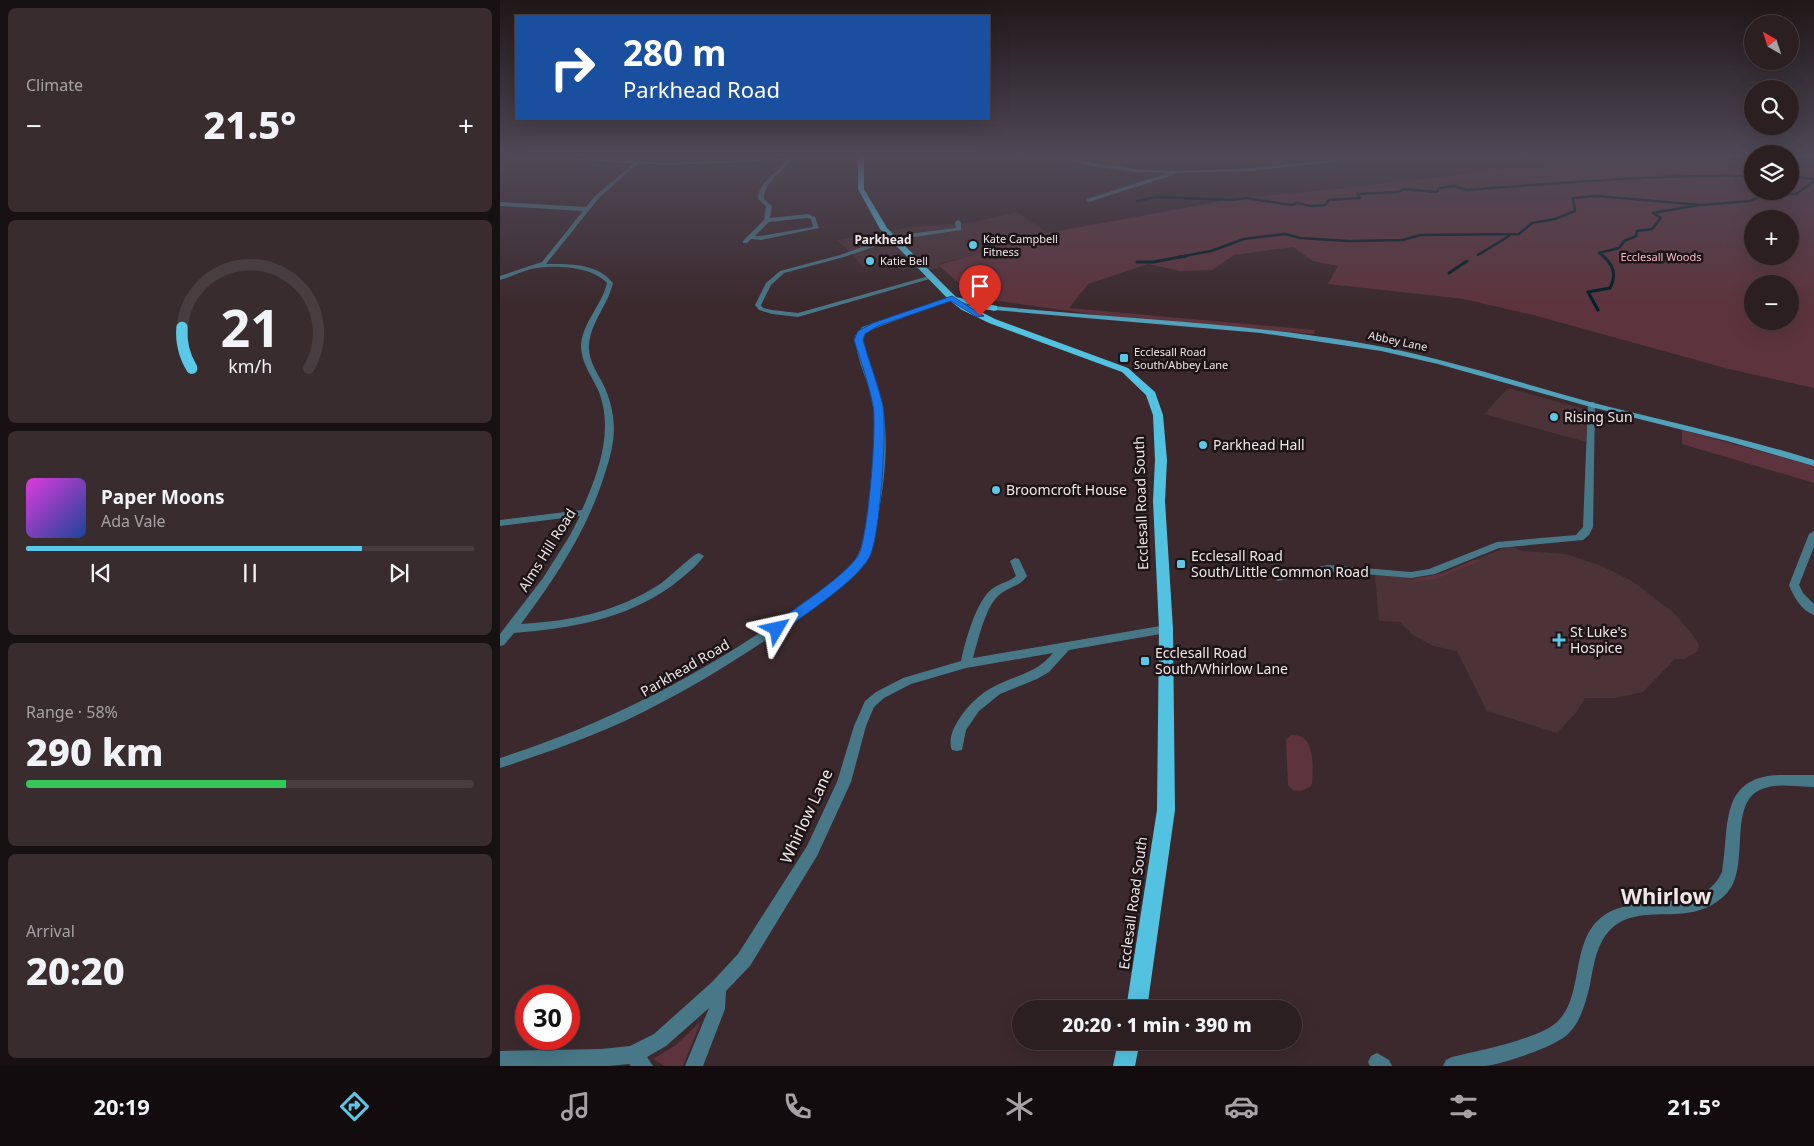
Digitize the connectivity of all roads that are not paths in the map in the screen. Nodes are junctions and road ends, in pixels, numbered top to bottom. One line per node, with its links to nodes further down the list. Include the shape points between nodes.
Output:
1 (530, 207): 5 (street)
2 (589, 207): 5 (street)
3 (768, 207): 6 (street)
4 (871, 207): 9 (main road, Ecclesall Road South)
5 (587, 209): 11 (street, via 548,259)
6 (767, 220): 8 (street); 8 (street, via 808,216 813,218 816,228)
7 (958, 222): 9 (street, via 958,229)
8 (752, 237): 10 (street)
9 (893, 238): 12 (main road, Ecclesall Road South); 12 (street, via 782,272 768,284 758,307 798,315)
10 (745, 242)
11 (538, 266): 13 (street); 19 (street, Alms Hill Road, via 590,269 606,277 610,283 609,292 590,324 585,345 586,360 608,409 610,430 599,480)
12 (931, 277): 14 (main road, Ecclesall Road South)
13 (500, 278)
14 (952, 298): 15 (main road, Ecclesall Road South); 16 (main road); 32 (street, Parkhead Road, via 865,329 859,336 881,428 872,514 867,546 860,564 777,629 688,685 634,713)
15 (966, 308): 16 (main road, Ecclesall Road South); 16 (main road, Abbey Lane)
16 (996, 312): 17 (main road, Abbey Lane, via 1248,331 1351,343 1443,363); 27 (main road, Ecclesall Road South, via 1110,362 1125,370 1150,394 1159,433)
17 (1591, 404): 18 (main road, Abbey Lane, via 1730,438); 24 (street, via 1588,527 1579,538 1497,545 1431,572 1410,575 1328,568)
18 (1814, 463)
19 (587, 512): 20 (street); 26 (street, Alms Hill Road, via 560,559)
20 (500, 523)
21 (1814, 534): 25 (street, via 1794,585 1798,595)
22 (699, 556): 26 (street, via 692,565 653,592 603,615 569,624)
23 (1015, 561): 30 (street, via 1022,576 1018,582 995,592 988,602 973,635)
24 (1278, 578)
25 (1814, 611)
26 (511, 629): 28 (street, Alms Hill Road)
27 (1166, 629): 29 (street, Whirlow Lane); 35 (main road, Ecclesall Road South, via 1166,810)
28 (500, 642)
29 (1064, 648): 30 (street, Whirlow Lane); 31 (street, via 1046,668 996,691 966,717 956,739)
30 (966, 664): 34 (street, Whirlow Lane, via 907,681 869,704 844,782 812,851 744,960)
31 (957, 746)
32 (500, 763)
33 (1814, 781): 41 (street, via 1777,780 1755,785 1742,798 1735,814 1731,869 1726,882 1712,897 1692,904 1627,912 1610,920 1597,933 1588,955 1578,1005 1562,1029 1544,1039)
34 (718, 988): 38 (street, Whirlow Lane); 39 (street, via 717,1009)
35 (1138, 1000)
36 (1127, 1050): 40 (main road)
37 (500, 1060): 38 (street, Whirlow Lane, via 601,1058)
38 (638, 1061)
39 (694, 1066)
40 (1124, 1066)
41 (1452, 1066)

